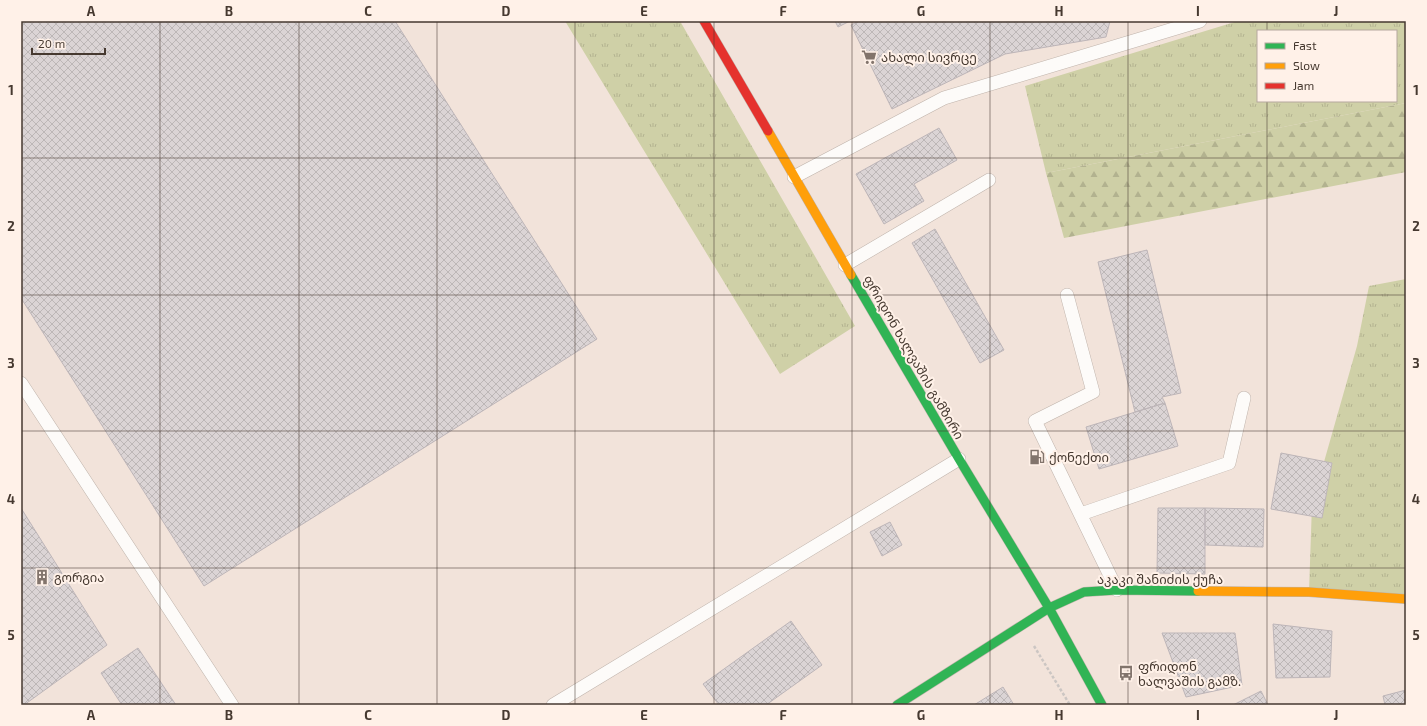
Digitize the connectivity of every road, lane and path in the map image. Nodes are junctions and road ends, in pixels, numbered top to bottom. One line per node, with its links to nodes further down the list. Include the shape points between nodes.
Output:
1 (704, 21): 3 (main road, ფრიდონ ხალვაშის გამზირი)
2 (1200, 21): 3 (lane, via 944,98)
3 (794, 177): 5 (main road, ფრიდონ ხალვაშის გამზირი)
4 (989, 180): 5 (lane)
5 (845, 265): 9 (main road, ფრიდონ ხალვაშის გამზირი)
6 (1067, 295): 10 (lane, via 1093,392 1035,421)
7 (21, 383): 15 (lane)
8 (1244, 398): 10 (lane, via 1228,463)
9 (959, 459): 13 (main road, ფრიდონ ხალვაშის გამზირი); 16 (lane)
10 (1081, 514): 11 (lane)
11 (1117, 590): 12 (main road, აკაკი შანიძის ქუჩა, via 1309,592); 13 (main road, აკაკი შანიძის ქუჩა, via 1084,592)
12 (1406, 599)
13 (1049, 608): 14 (main road, აკაკი შანიძის ქუჩა); 19 (main road, ფრიდონ ხალვაშის გამზირი)
14 (1022, 625): 17 (main road, აკაკი შანიძის ქუჩა); 18 (path)
15 (232, 705)
16 (554, 705)
17 (897, 705)
18 (1070, 705)
19 (1102, 705)

